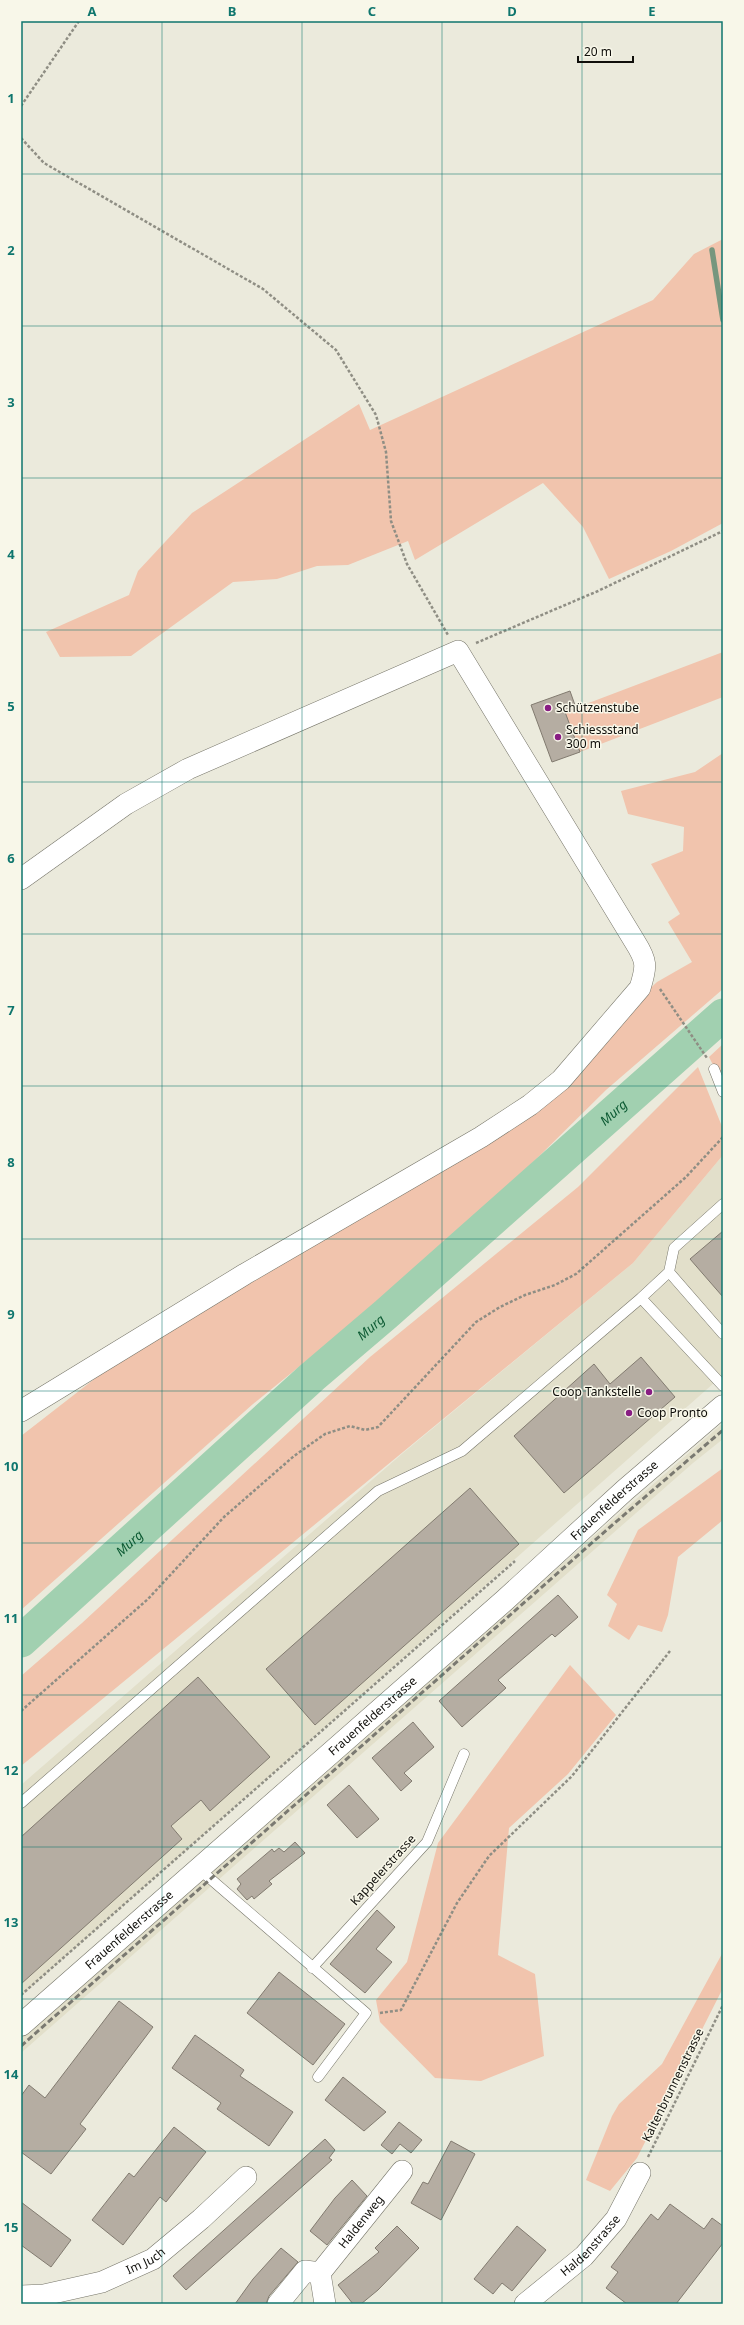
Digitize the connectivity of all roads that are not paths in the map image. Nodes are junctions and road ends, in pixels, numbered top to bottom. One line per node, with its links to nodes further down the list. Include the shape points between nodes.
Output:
1 (21, 879): 10 (street, via 126,804 188,769 458,651 639,936 646,969 640,988 561,1080 530,1105 481,1137 245,1274)
2 (714, 1069): 3 (lane)
3 (723, 1092)
4 (723, 1204): 5 (lane, via 674,1248)
5 (669, 1272): 6 (lane); 7 (lane)
6 (642, 1298): 8 (lane); 12 (lane, via 462,1451 378,1491)
7 (723, 1334)
8 (723, 1386)
9 (723, 1406): 13 (main road, Frauenfelderstrasse, via 625,1490 546,1564)
10 (21, 1411)
11 (464, 1754): 14 (lane, Kappelerstrasse, via 427,1842)
12 (21, 1803)
13 (199, 1870): 14 (lane); 15 (main road, Frauenfelderstrasse)
14 (312, 1968): 16 (lane, via 366,2013)
15 (21, 2025)
16 (318, 2077)
17 (402, 2171): 20 (street, Haldenweg)
18 (640, 2173): 24 (street, Haldenstrasse, via 616,2219 584,2256)
19 (246, 2177): 21 (street, Im Juch, via 153,2259 102,2282 44,2295)
20 (320, 2273): 22 (street, via 305,2271); 23 (street)
21 (21, 2296)
22 (278, 2304)
23 (325, 2304)
24 (525, 2304)

